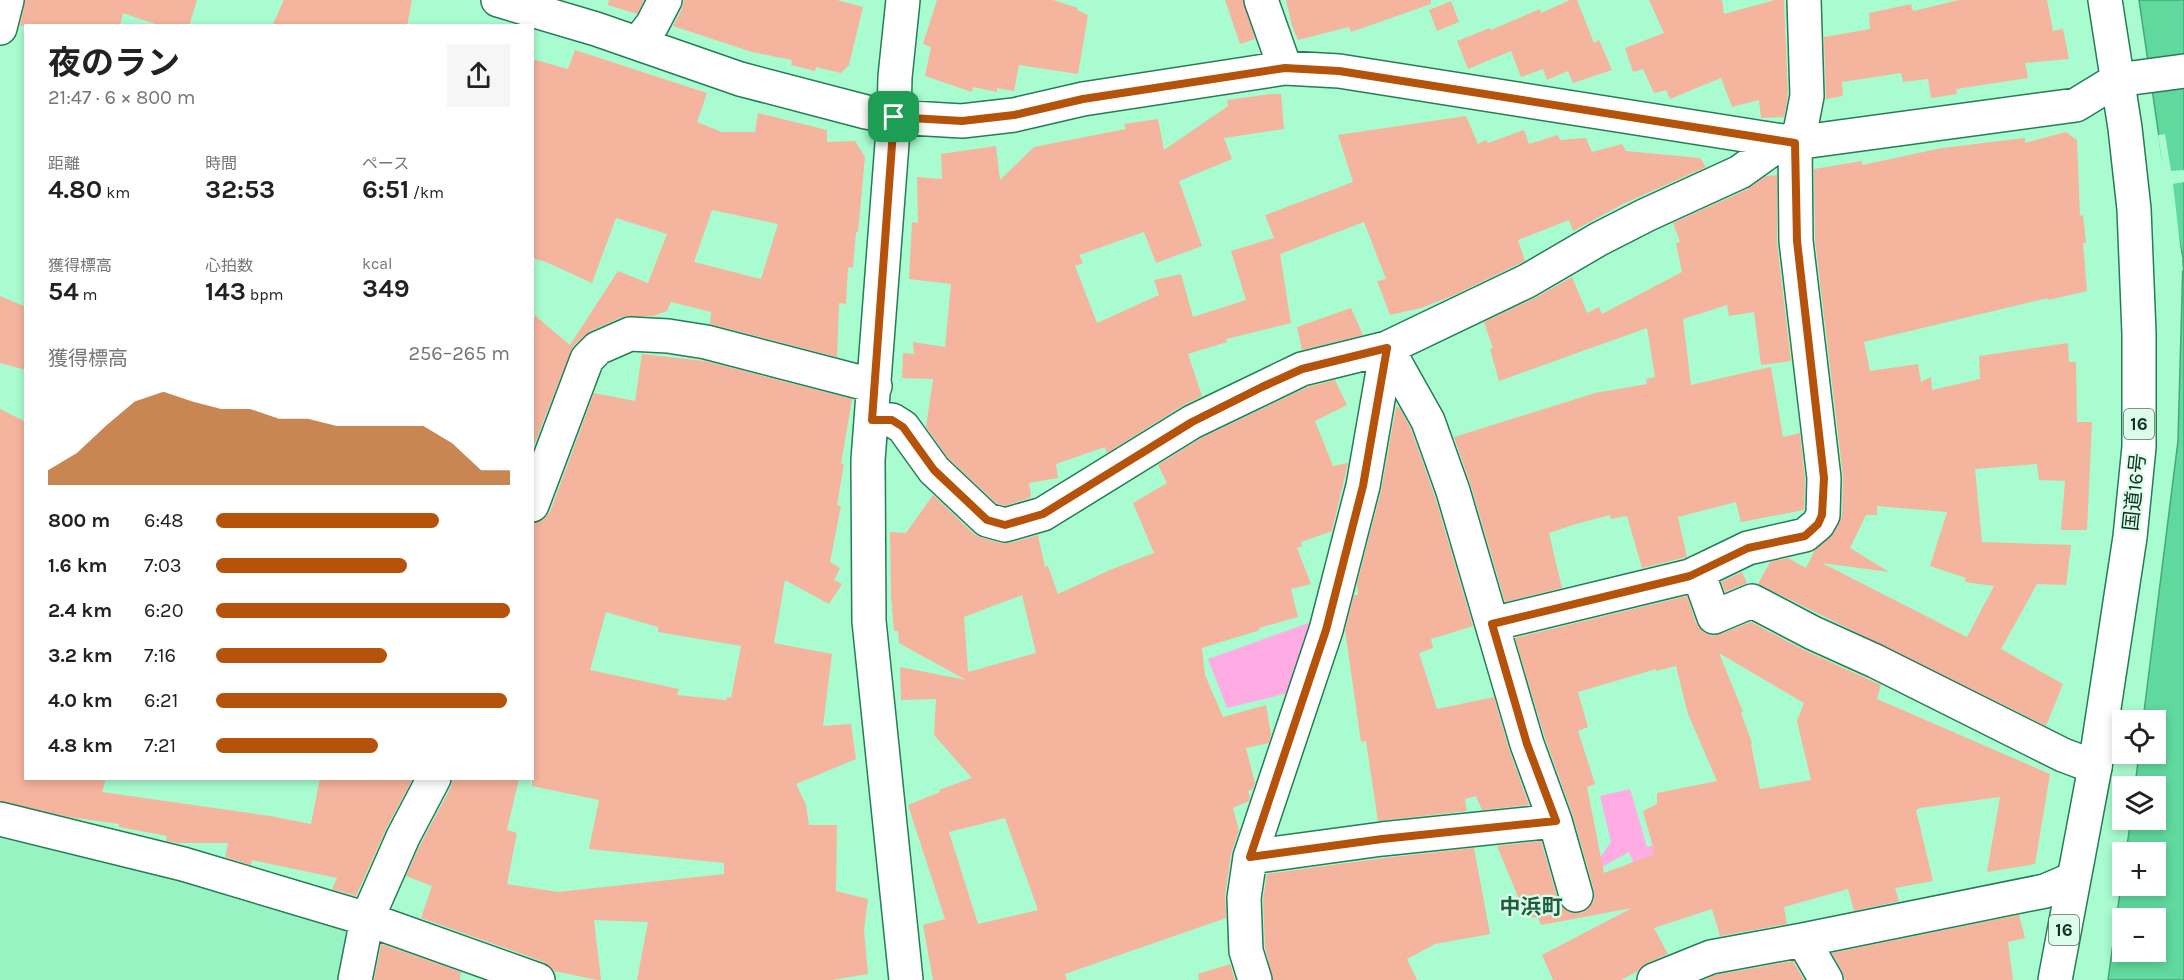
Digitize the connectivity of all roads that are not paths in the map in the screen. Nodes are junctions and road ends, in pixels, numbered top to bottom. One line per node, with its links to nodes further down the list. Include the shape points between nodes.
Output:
1 (7, 0): 8 (main road)
2 (498, 0): 9 (main road)
3 (665, 0): 9 (main road)
4 (903, 0): 13 (main road)
5 (1261, 0): 10 (main road)
6 (1804, 0): 14 (main road, via 1807,96 1801,127)
7 (2105, 0): 12 (main road, 国道16号 / 16)
8 (0, 28)
9 (638, 43): 13 (main road, via 740,79)
10 (1285, 68): 13 (main road, via 1083,99 1014,115 962,121); 14 (main road, via 1339,71)
11 (2184, 71): 12 (main road)
12 (2117, 80): 14 (main road, via 2076,105); 21 (main road, 国道16号 / 16, via 2134,210 2139,447 2130,537)
13 (894, 117): 16 (main road)
14 (1788, 142): 15 (main road, via 1740,172 1646,215 1527,281); 19 (main road, via 1824,478 1822,515 1805,536 1748,548)
15 (1387, 348): 17 (main road, via 1302,369 1262,387 1192,422 1043,514 1005,525 987,520 934,470 903,427 892,420); 20 (main road, via 1428,421); 25 (main road, via 1363,486 1326,630)
16 (875, 386): 17 (main road); 18 (main road, via 706,342 630,334 598,348 587,359)
17 (872, 420): 32 (main road, via 868,460 868,621)
18 (534, 500)
19 (1698, 572): 20 (main road); 21 (main road, via 1714,616 1752,601 2063,755)
20 (1492, 624): 24 (main road, via 1527,744)
21 (2096, 767): 26 (main road, 国道16号 / 16)
22 (433, 780): 28 (main road)
23 (0, 819): 28 (main road, via 183,864)
24 (1556, 821): 25 (main road); 27 (main road)
25 (1250, 857): 33 (main road, via 1246,951)
26 (2073, 879): 29 (main road, via 2045,891); 36 (main road, 国道16号 / 16)
27 (1576, 895)
28 (367, 919): 30 (main road); 31 (main road)
29 (1803, 940): 34 (main road, via 1711,957); 35 (main road)
30 (355, 980)
31 (538, 980)
32 (906, 980)
33 (1254, 980)
34 (1654, 980)
35 (1826, 980)
36 (2055, 980)

